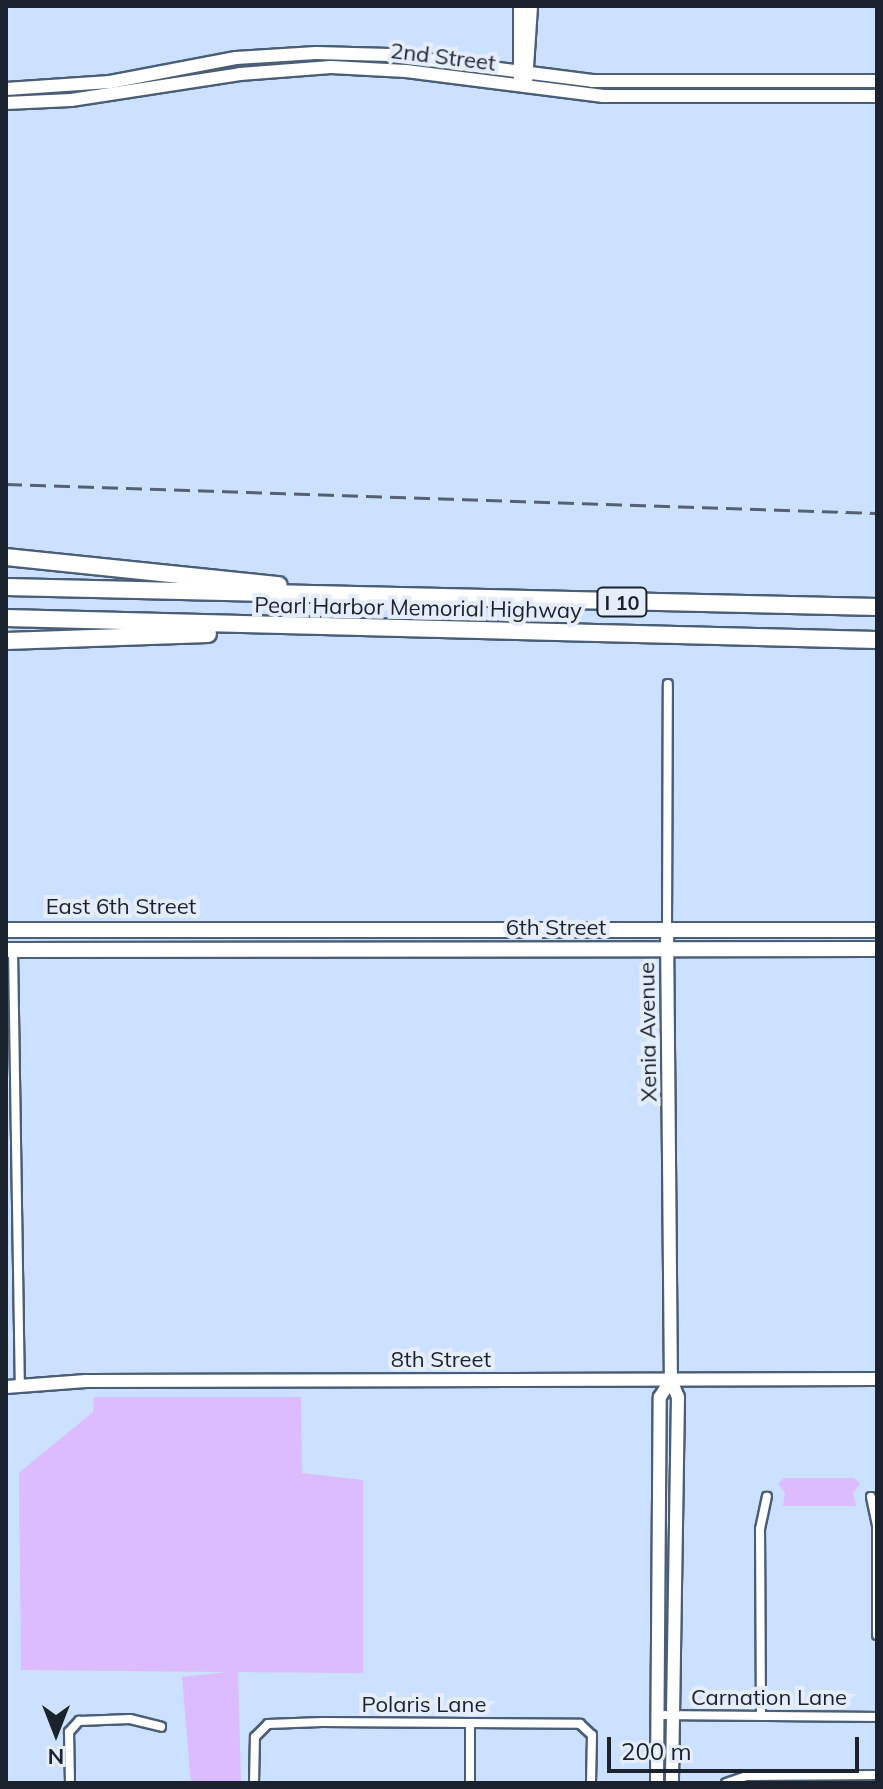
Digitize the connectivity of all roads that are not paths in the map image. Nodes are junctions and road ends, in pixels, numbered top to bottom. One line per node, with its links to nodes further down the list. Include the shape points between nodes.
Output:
1 (520, 6): 6 (street)
2 (531, 6): 6 (street)
3 (361, 53): 4 (street, 2nd Street); 5 (street, via 359,61 314,61); 6 (street, 2nd Street)
4 (210, 63): 8 (street, 2nd Street); 11 (street, via 202,70 141,82)
5 (278, 70): 9 (street, 2nd Street, via 406,71); 11 (street, 2nd Street)
6 (524, 74): 7 (street, 2nd Street, via 592,81); 9 (street)
7 (877, 81)
8 (72, 86): 10 (street, 2nd Street); 13 (street, via 71,94)
9 (522, 88): 12 (street, 2nd Street, via 603,96)
10 (6, 89)
11 (132, 93): 13 (street, 2nd Street)
12 (877, 96)
13 (6, 102)
14 (6, 557): 16 (highway)
15 (6, 587): 16 (highway, Pearl Harbor Memorial Highway / I 10)
16 (368, 596): 17 (highway, Pearl Harbor Memorial Highway / I 10)
17 (877, 607)
18 (6, 618): 19 (highway, Pearl Harbor Memorial Highway / I 10)
19 (373, 629): 20 (highway, Pearl Harbor Memorial Highway / I 10); 21 (highway)
20 (877, 640)
21 (6, 641)
22 (668, 684): 24 (street, Xenia Avenue)
23 (236, 929): 24 (main road, 6th Street); 25 (main road, East 6th Street)
24 (667, 929): 26 (main road, 6th Street); 30 (street, Xenia Avenue)
25 (6, 930)
26 (877, 930)
27 (877, 949): 30 (main road, 6th Street)
28 (9, 950): 29 (main road, East 6th Street); 31 (street)
29 (234, 950): 30 (main road, 6th Street)
30 (667, 950): 33 (street, Xenia Avenue)
31 (11, 1065): 34 (street)
32 (877, 1379): 33 (street, 8th Street)
33 (671, 1380): 34 (street, 8th Street); 39 (street, Xenia Avenue, via 660,1397); 40 (street, Xenia Avenue, via 678,1397)
34 (20, 1385): 35 (street, 8th Street)
35 (6, 1387)
36 (767, 1497): 41 (street, via 760,1529)
37 (871, 1497): 38 (street, via 877,1526)
38 (877, 1635)
39 (660, 1715): 40 (street, Carnation Lane); 51 (street, Xenia Avenue)
40 (675, 1715): 41 (street, Carnation Lane); 52 (street, Xenia Avenue)
41 (761, 1716): 42 (street, Carnation Lane)
42 (877, 1717)
43 (470, 1723): 48 (street, Polaris Lane, via 268,1724 255,1737); 49 (street); 50 (street, Polaris Lane, via 580,1724 592,1735)
44 (161, 1727): 47 (street, via 130,1719 79,1721 69,1732)
45 (877, 1775): 46 (street)
46 (821, 1779): 53 (street, via 746,1776)
47 (70, 1783)
48 (254, 1783)
49 (470, 1783)
50 (591, 1783)
51 (657, 1783)
52 (672, 1783)
53 (726, 1783)

